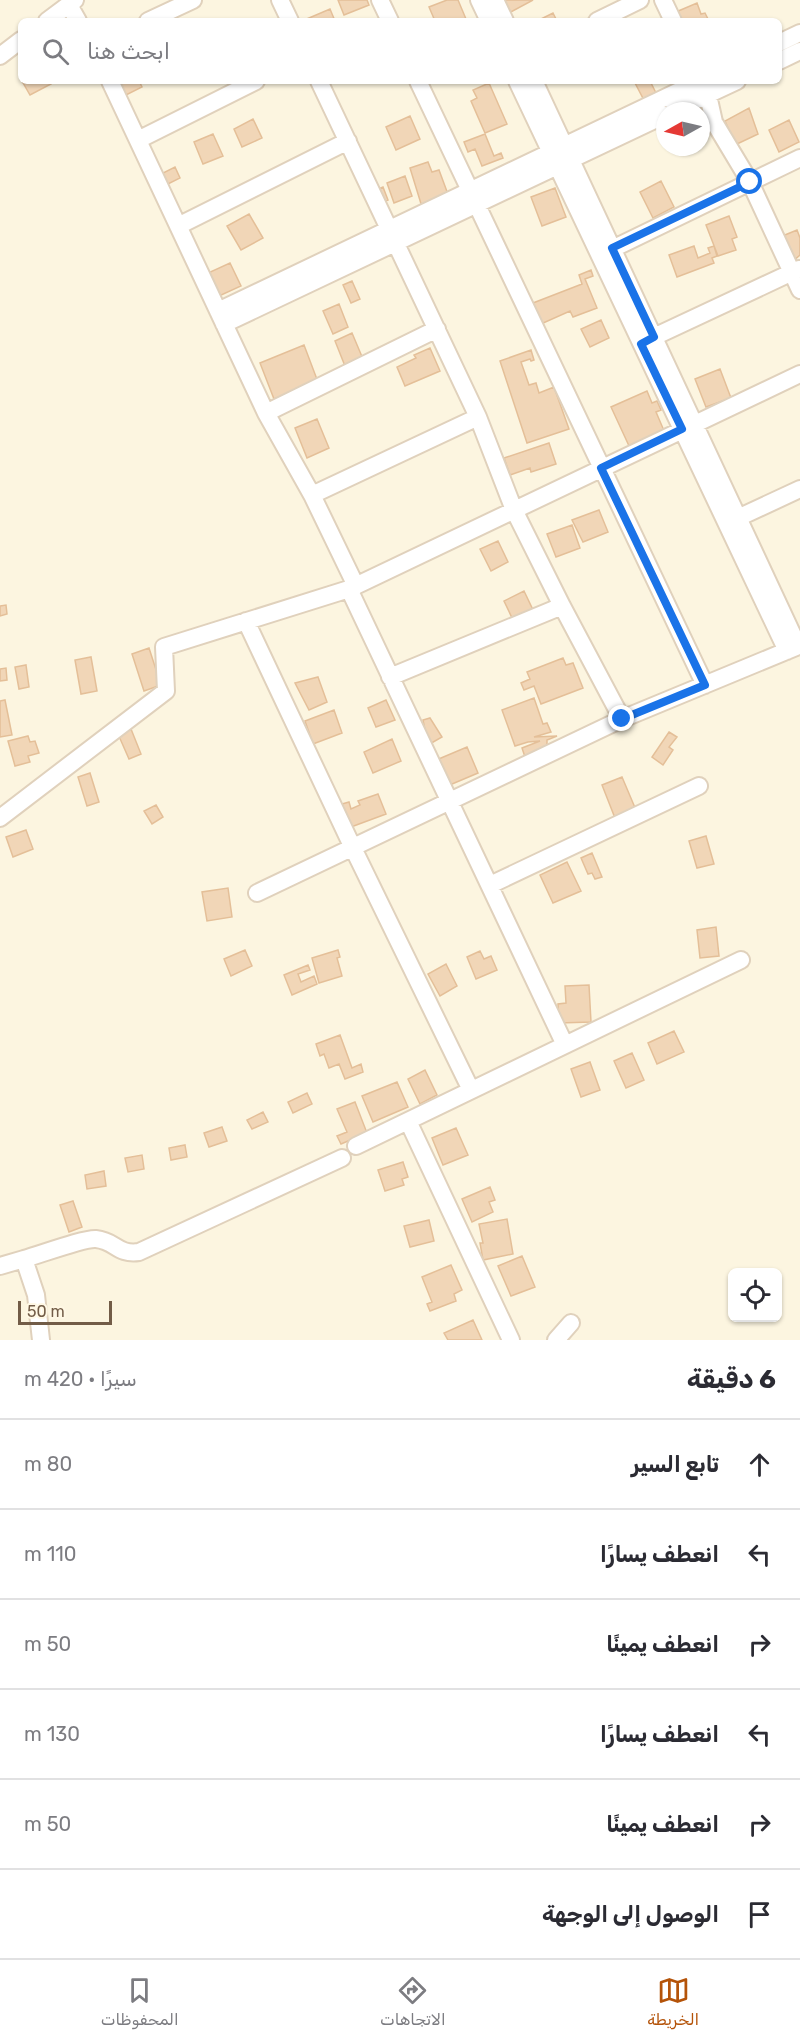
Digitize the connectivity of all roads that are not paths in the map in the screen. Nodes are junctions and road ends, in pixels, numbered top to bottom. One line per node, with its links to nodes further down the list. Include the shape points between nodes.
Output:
1 (193, 0): 11 (street)
2 (280, 0): 12 (street)
3 (380, 0): 13 (street)
4 (478, 0): 14 (street)
5 (495, 0): 15 (street)
6 (640, 0): 16 (street)
7 (663, 0): 17 (street)
8 (72, 2): 9 (street); 10 (street)
9 (51, 18)
10 (77, 18)
11 (154, 18)
12 (289, 18)
13 (389, 18)
14 (487, 18)
15 (504, 18)
16 (603, 18)
17 (672, 18)
18 (800, 33): 20 (street)
19 (18, 42): 21 (street)
20 (782, 42)
21 (1, 51)
22 (800, 51): 23 (street)
23 (782, 60)
24 (111, 84): 33 (street)
25 (250, 84): 33 (street)
26 (320, 84): 34 (street)
27 (419, 84): 38 (street)
28 (519, 84): 35 (street)
29 (535, 84): 35 (street)
30 (703, 86): 31 (street); 35 (street); 37 (street, via 714,122)
31 (684, 102)
32 (656, 118): 35 (street)
33 (138, 140): 39 (street)
34 (348, 141): 39 (street); 40 (street)
35 (561, 155): 38 (street); 41 (street)
36 (800, 158): 37 (street)
37 (750, 182): 41 (street); 42 (street)
38 (473, 197): 40 (street); 51 (street)
39 (178, 226): 44 (street)
40 (392, 236): 44 (street); 45 (street)
41 (606, 252): 46 (street)
42 (796, 270): 43 (street); 46 (street)
43 (800, 290)
44 (221, 318): 48 (street)
45 (437, 329): 48 (street); 49 (street)
46 (647, 340): 50 (street)
47 (800, 374): 50 (street)
48 (266, 413): 53 (street)
49 (478, 417): 53 (street); 54 (street)
50 (688, 426): 51 (street); 55 (street)
51 (601, 468): 54 (street); 61 (street)
52 (800, 489): 55 (street)
53 (312, 495): 56 (street)
54 (514, 510): 56 (street); 57 (street)
55 (732, 520): 59 (street)
56 (352, 587): 58 (street); 60 (street)
57 (562, 606): 60 (street); 62 (street)
58 (246, 621): 65 (street, via 164,647 166,691); 66 (street)
59 (795, 648): 61 (street)
60 (390, 676): 64 (street)
61 (705, 685): 62 (street)
62 (622, 719): 64 (street)
63 (699, 786): 67 (street)
64 (450, 801): 66 (street); 67 (street)
65 (0, 818)
66 (353, 848): 68 (street); 71 (street)
67 (490, 885): 70 (street)
68 (257, 893)
69 (741, 960): 70 (street)
70 (565, 1045): 71 (street)
71 (471, 1090): 72 (street)
72 (408, 1121): 73 (street); 79 (street)
73 (356, 1146)
74 (342, 1158): 75 (street, via 140,1252 127,1254 105,1240 92,1238)
75 (24, 1260): 76 (street); 78 (street, via 36,1295)
76 (0, 1266)
77 (571, 1323): 80 (street)
78 (41, 1340)
79 (511, 1340)
80 (556, 1340)

